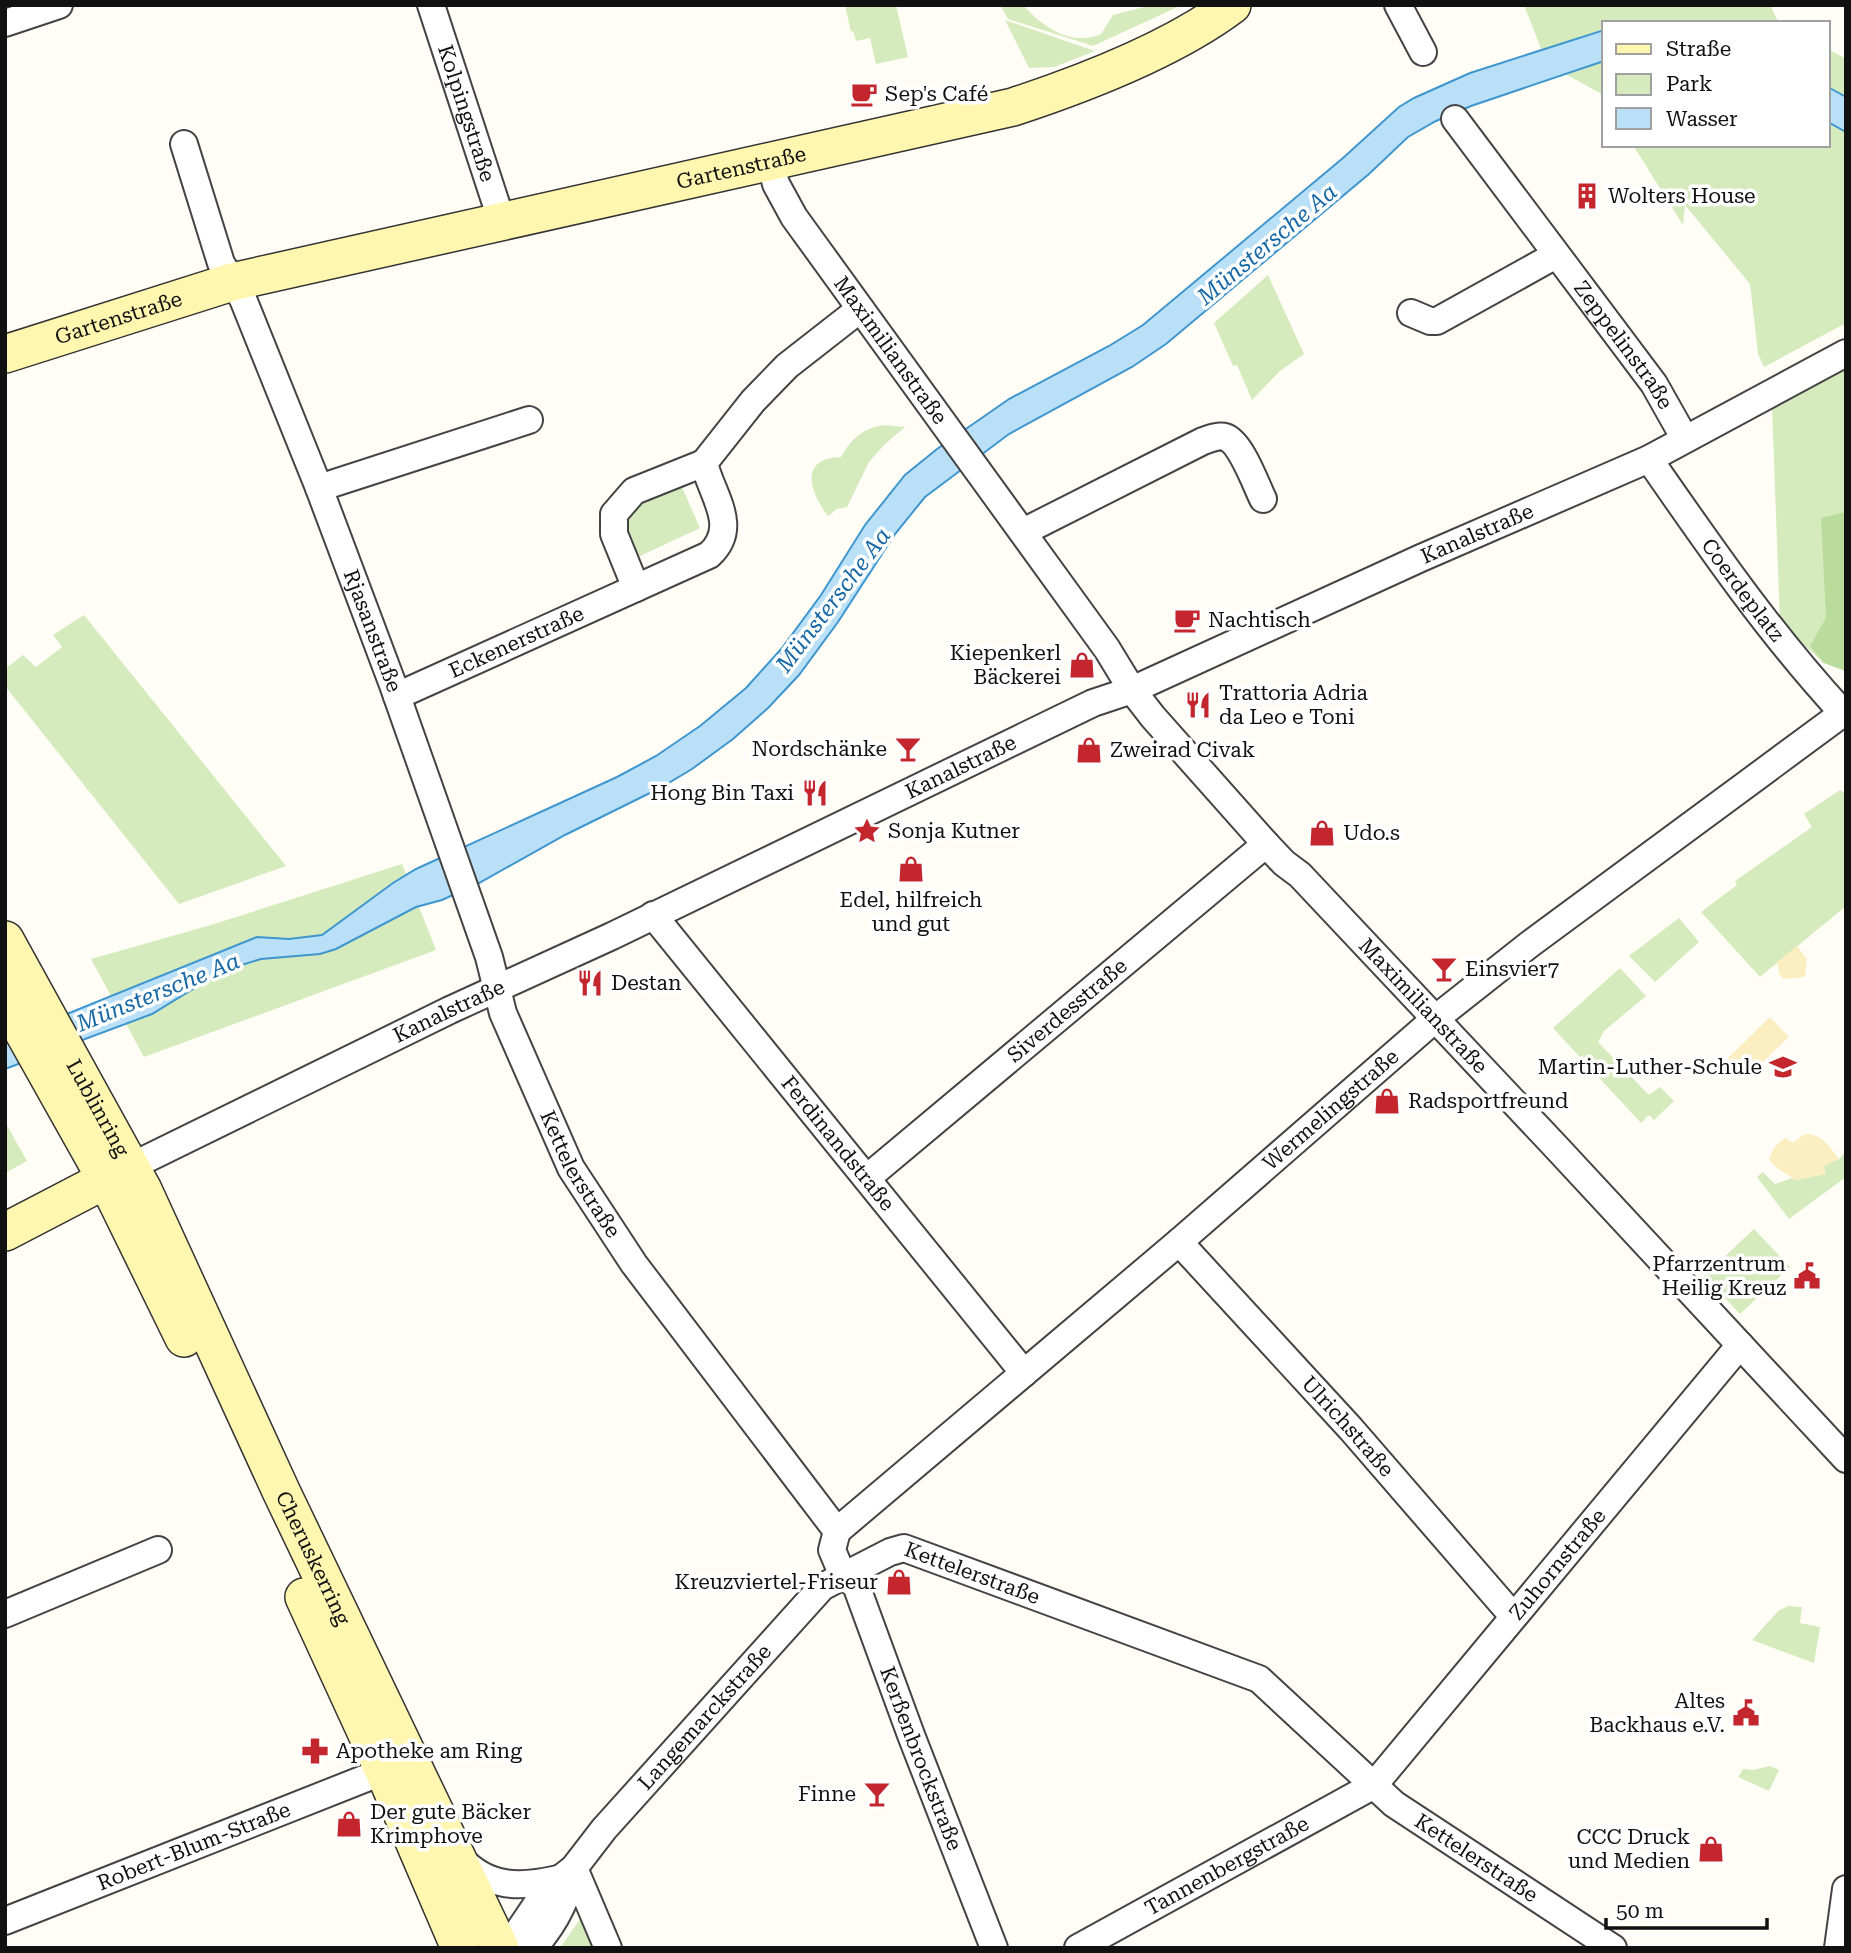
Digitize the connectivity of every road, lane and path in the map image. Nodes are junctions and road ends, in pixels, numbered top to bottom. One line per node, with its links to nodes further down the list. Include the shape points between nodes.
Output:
1 (59, 5): 5 (street)
2 (431, 5): 10 (street, Kolpingstraße)
3 (1232, 5): 9 (main road, Gartenstraße, via 1146,54 1034,100)
4 (1398, 5): 6 (street)
5 (5, 23)
6 (1423, 52)
7 (1455, 119): 11 (street, Zeppelinstraße)
8 (184, 144): 12 (street, via 220,263)
9 (769, 161): 10 (main road, Gartenstraße); 13 (street, Maximilianstraße, via 794,217)
10 (502, 222): 12 (main road, Gartenstraße)
11 (1556, 255): 14 (street, via 1437,321); 18 (street, Zeppelinstraße, via 1654,384)
12 (232, 282): 16 (main road, Gartenstraße); 21 (street, Rjasanstraße, via 243,299)
13 (860, 309): 20 (street, via 778,374); 23 (street, Maximilianstraße)
14 (1411, 313)
15 (1846, 353): 18 (street, Kanalstraße)
16 (5, 354)
17 (529, 420): 21 (street)
18 (1685, 439): 19 (street, Kanalstraße)
19 (1648, 459): 25 (street, Kanalstraße); 27 (street, Coerdeplatz, via 1738,587 1798,664)
20 (704, 463): 24 (street, Eckenerstraße, via 722,514 722,540 709,555); 24 (street, via 634,491 614,514 614,534)
21 (319, 488): 26 (street, Rjasanstraße)
22 (1263, 499): 23 (street, via 1240,452 1225,437 1215,437)
23 (1023, 532): 25 (street, Maximilianstraße)
24 (636, 587): 26 (street, Eckenerstraße)
25 (1132, 690): 28 (street, Maximilianstraße); 29 (street, Kanalstraße, via 1093,704)
26 (397, 696): 31 (street, Rjasanstraße)
27 (1844, 712): 33 (street, Wermelingstraße)
28 (1266, 844): 33 (street, Maximilianstraße); 35 (street, Siverdesstraße)
29 (653, 915): 31 (street, Kanalstraße); 35 (street, Ferdinandstraße)
30 (5, 940): 32 (main road, Lublinring)
31 (497, 988): 34 (street, Kanalstraße); 41 (street, Kettelerstraße, via 503,1013 571,1168 641,1273)
32 (14, 995): 34 (main road, Lublinring)
33 (1435, 1018): 37 (street, Wermelingstraße); 38 (street, Maximilianstraße)
34 (118, 1173): 36 (main road, Kanalstraße); 46 (main road, Cheruskerring, via 223,1418); 48 (main road, Cheruskerring)
35 (867, 1178): 39 (street, Ferdinandstraße)
36 (5, 1232)
37 (1179, 1242): 39 (street, Wermelingstraße); 45 (street, Ulrichstraße, via 1351,1429)
38 (1740, 1345): 40 (street, Maximilianstraße); 45 (street, Zuhornstraße)
39 (1024, 1373): 41 (street, Wermelingstraße)
40 (1846, 1459)
41 (837, 1531): 43 (street, via 832,1550)
42 (158, 1550): 44 (street)
43 (843, 1576): 47 (street, Kettelerstraße, via 904,1548 1259,1679); 49 (street, Langemarckstraße, via 822,1587); 57 (street, Kerßenbrockstraße, via 856,1584)
44 (5, 1614)
45 (1513, 1616): 47 (street, Zuhornstraße)
46 (384, 1771): 51 (street, Robert-Blum-Straße); 52 (main road, Cheruskerring)
47 (1374, 1785): 58 (street, Tannenbergstraße); 59 (street, Kettelerstraße, via 1394,1804)
48 (451, 1849): 49 (street, via 478,1875 497,1883 522,1885); 53 (main road, Cheruskerring)
49 (566, 1873): 54 (street, Langemarckstraße, via 547,1889); 55 (street, Langemarckstraße, via 570,1892); 56 (street)
50 (1846, 1889): 60 (street)
51 (5, 1921)
52 (460, 1948)
53 (500, 1948)
54 (512, 1948)
55 (533, 1948)
56 (608, 1948)
57 (995, 1948)
58 (1078, 1948)
59 (1613, 1948)
60 (1838, 1948)

